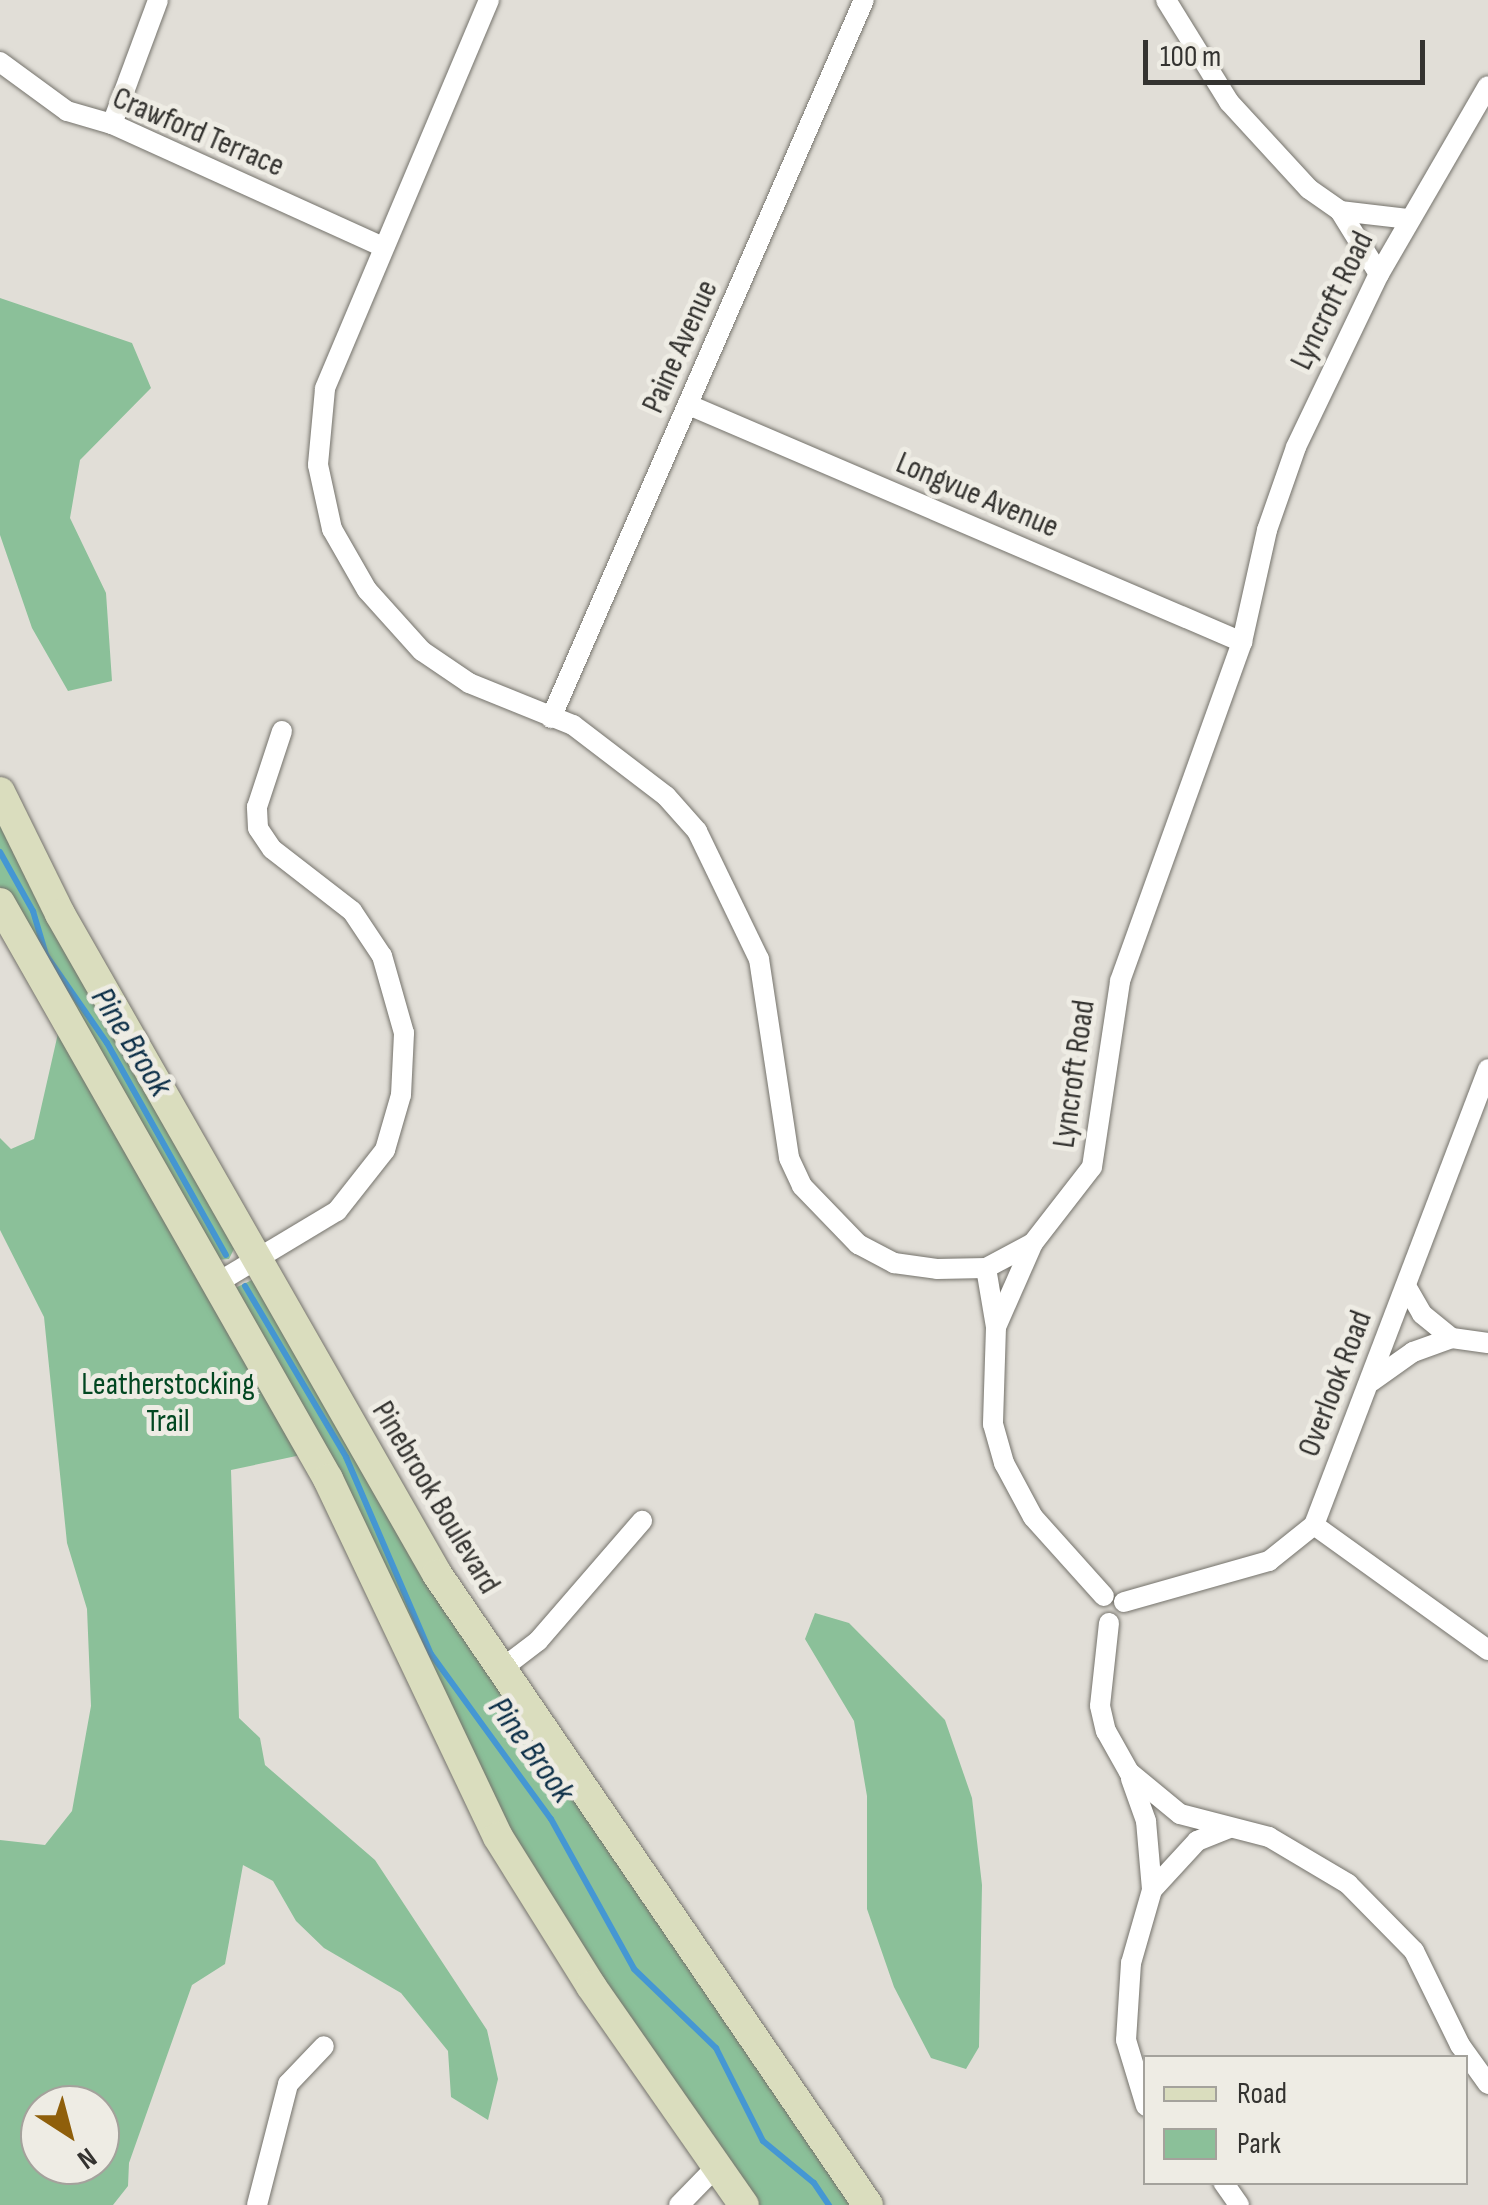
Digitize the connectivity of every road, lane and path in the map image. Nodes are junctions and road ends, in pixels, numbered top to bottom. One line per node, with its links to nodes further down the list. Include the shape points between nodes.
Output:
1 (158, 0): 7 (street)
2 (489, 0): 10 (street)
3 (864, 0): 12 (street, Paine Avenue)
4 (1166, 0): 8 (street, via 1229,102 1309,188)
5 (0, 62): 7 (street, Crawford Terrace, via 66,111)
6 (1488, 86): 9 (street, Lyncroft Road)
7 (112, 124): 10 (street, Crawford Terrace)
8 (1340, 211): 9 (street); 11 (street)
9 (1408, 219): 11 (street, Lyncroft Road)
10 (381, 246): 14 (street, via 322,408 318,465 332,529 367,590 422,651 470,683)
11 (1378, 274): 13 (street, Lyncroft Road, via 1296,447 1267,530)
12 (689, 405): 13 (street, Longvue Avenue); 14 (street, Paine Avenue)
13 (1242, 642): 19 (street, Lyncroft Road, via 1120,981 1092,1167)
14 (551, 718): 21 (street, via 586,734 666,796 716,859 758,958 789,1158 802,1186 858,1244 894,1263)
15 (282, 731): 20 (street, via 256,807 258,828 272,849 334,893 368,931 398,998 403,1073 397,1118 363,1183 337,1211)
16 (0, 792): 20 (street, Pinebrook Boulevard, via 60,914)
17 (0, 903): 22 (street)
18 (1488, 1069): 23 (street, Overlook Road)
19 (1033, 1243): 21 (street, Lyncroft Road); 24 (street)
20 (257, 1261): 22 (street); 32 (street, Pinebrook Boulevard)
21 (986, 1268): 24 (street)
22 (217, 1284): 39 (street, via 348,1518 424,1692 498,1838 591,1986)
23 (1406, 1286): 25 (street, via 1422,1314); 27 (street, Overlook Road)
24 (996, 1327): 30 (street, via 993,1424 1004,1463 1032,1517)
25 (1452, 1338): 26 (street); 27 (street, via 1413,1352)
26 (1488, 1343)
27 (1370, 1382): 29 (street, Overlook Road)
28 (642, 1521): 32 (street, via 538,1642)
29 (1314, 1526): 30 (street, via 1269,1561); 31 (street)
30 (1114, 1599): 33 (street, via 1124,1615 1109,1623 1100,1706)
31 (1488, 1650)
32 (500, 1670): 43 (street, Pinebrook Boulevard)
33 (1129, 1772): 34 (street, via 1167,1807); 35 (street, via 1146,1821)
34 (1229, 1828): 35 (street, via 1197,1842); 37 (street, via 1307,1854 1397,1930)
35 (1152, 1890): 38 (street, via 1126,1999 1128,2056)
36 (324, 2046): 40 (street, via 288,2084)
37 (1488, 2084)
38 (1143, 2098)
39 (720, 2164): 41 (street); 42 (street)
40 (264, 2204)
41 (679, 2205)
42 (744, 2205)
43 (868, 2205)

